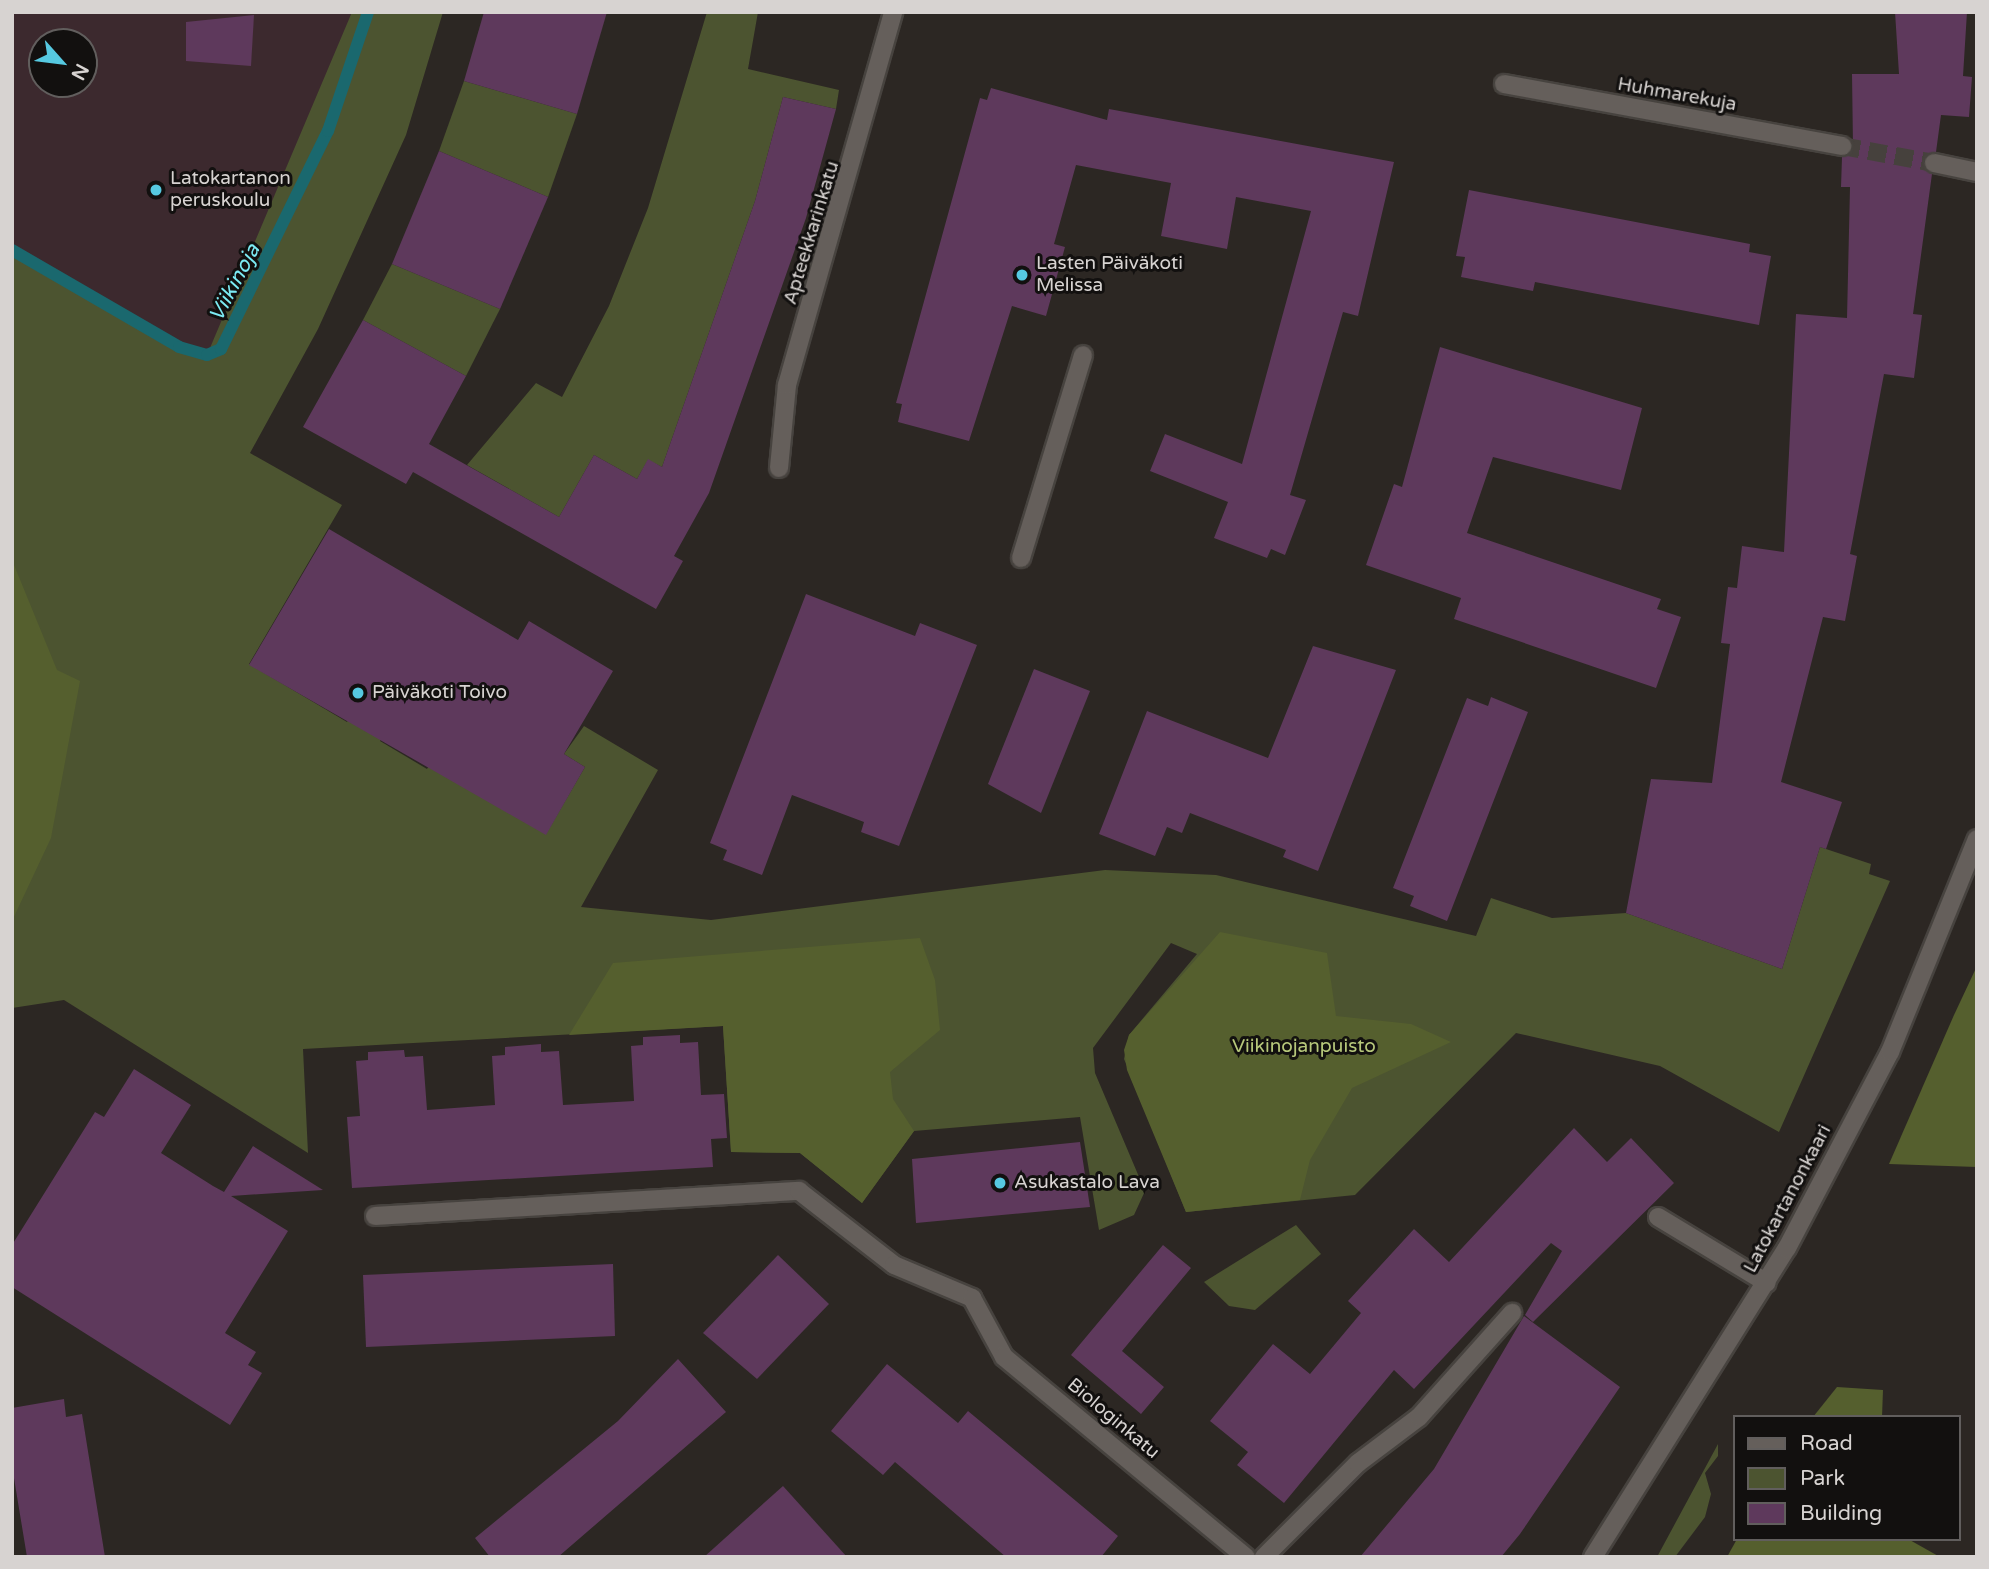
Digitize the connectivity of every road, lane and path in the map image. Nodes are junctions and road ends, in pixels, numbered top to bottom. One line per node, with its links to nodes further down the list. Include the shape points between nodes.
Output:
1 (893, 12): 7 (street, Apteekkarinkatu, via 787,385)
2 (1504, 85): 3 (street, Huhmarekuja)
3 (1842, 146)
4 (1934, 163): 5 (street)
5 (1977, 172)
6 (1083, 355): 8 (street)
7 (779, 468)
8 (1021, 558)
9 (1977, 839): 12 (street, Latokartanonkaari, via 1890,1052)
10 (375, 1216): 14 (street, Biologinkatu, via 799,1191 894,1265 972,1298 1004,1357)
11 (1658, 1217): 12 (street)
12 (1767, 1283): 16 (street, Latokartanonkaari)
13 (1512, 1314): 15 (street, via 1419,1417 1357,1463)
14 (1246, 1557)
15 (1264, 1557)
16 (1593, 1557)

